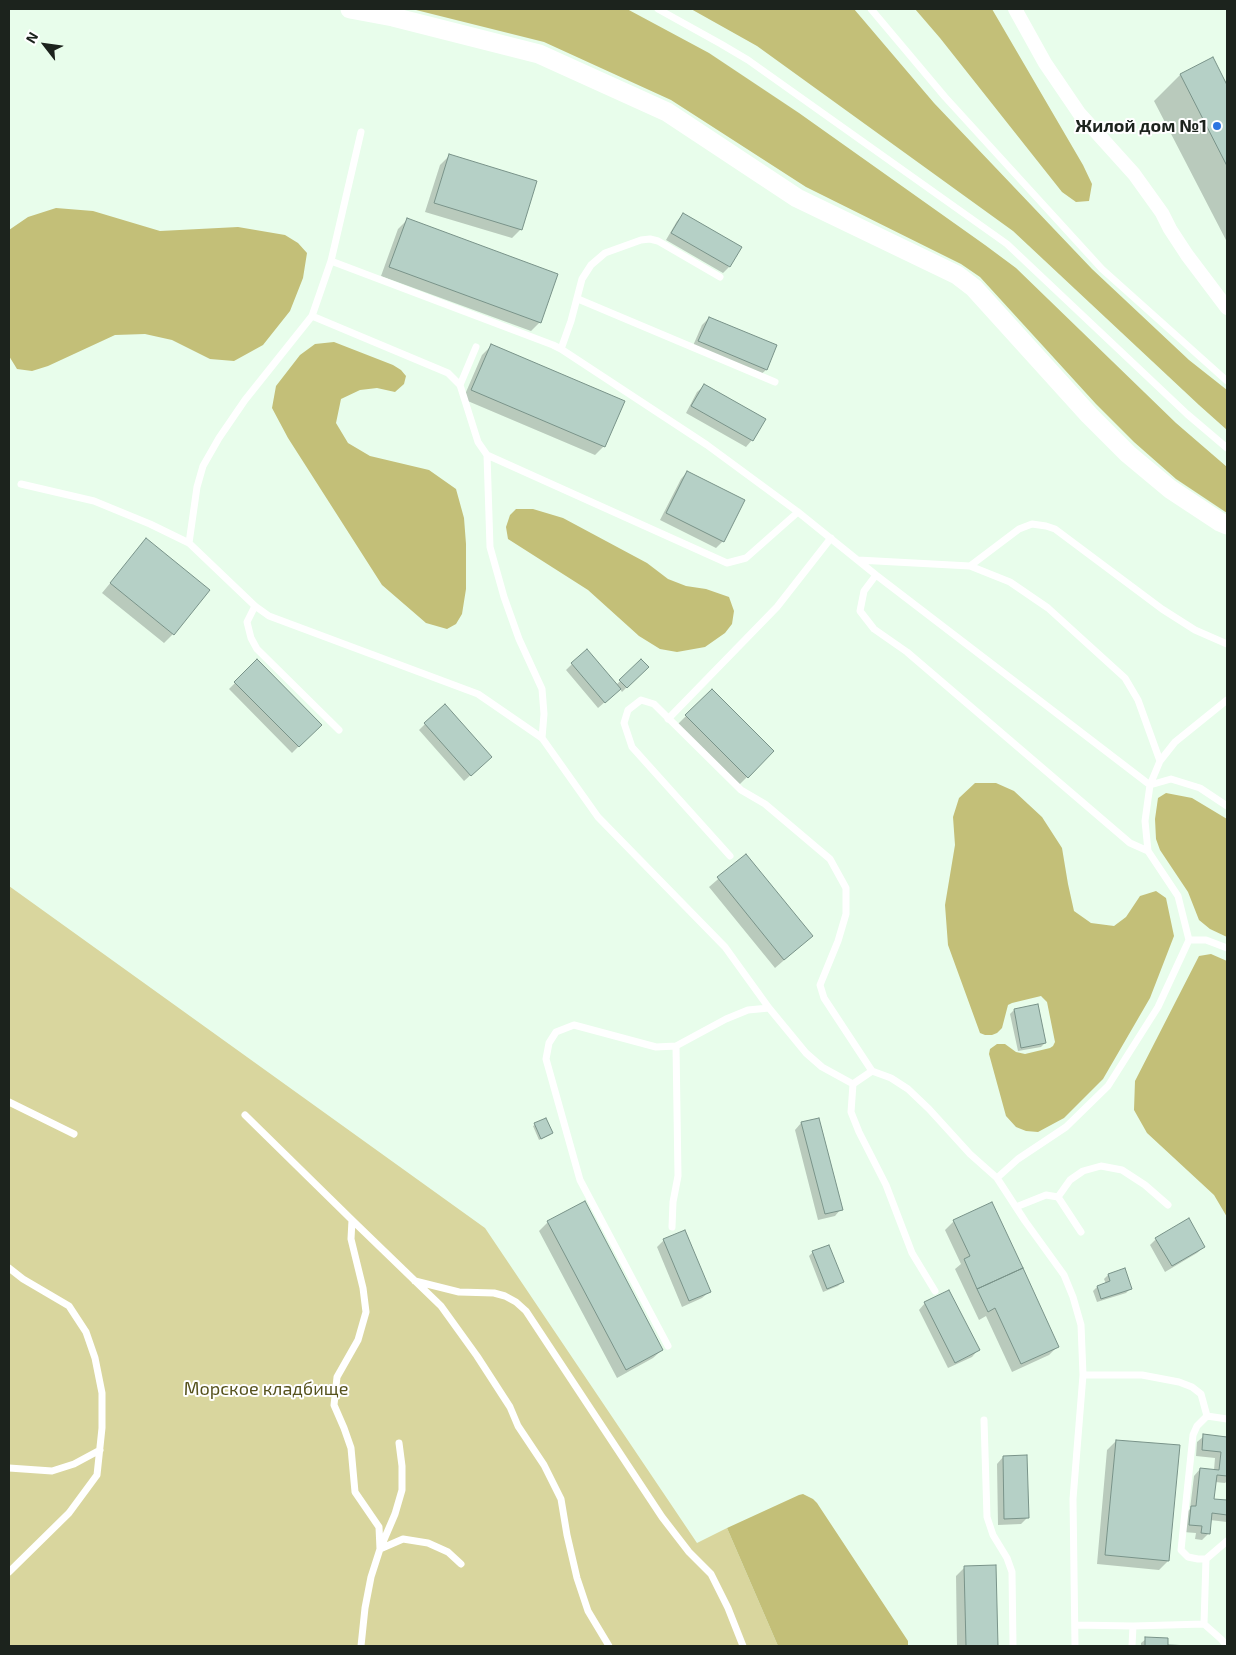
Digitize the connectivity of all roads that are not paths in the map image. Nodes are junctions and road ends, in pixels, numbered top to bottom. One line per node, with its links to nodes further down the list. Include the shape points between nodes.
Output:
1 (350, 9): 20 (main road, via 393,16 540,54 667,112 797,198 957,275 974,288 1128,454 1170,489)
2 (658, 9): 16 (lane, via 748,60 1007,244)
3 (871, 9): 14 (lane, via 945,97 1102,269)
4 (1015, 9): 9 (street, via 1045,63 1079,113 1134,174 1187,255)
5 (361, 132): 6 (lane)
6 (331, 261): 10 (lane); 12 (lane)
7 (720, 277): 8 (lane, via 658,241 641,240 605,254 591,265 582,279)
8 (578, 298): 12 (lane); 13 (lane)
9 (1227, 308)
10 (312, 316): 15 (lane, via 448,374); 22 (lane, via 245,400 203,466)
11 (476, 347): 15 (lane)
12 (561, 349): 19 (lane, via 707,445)
13 (775, 382)
14 (1227, 382)
15 (460, 385): 17 (lane, via 478,442)
16 (1227, 448)
17 (487, 455): 19 (lane, via 728,563 746,558); 31 (lane, via 490,547 519,638 542,689)
18 (21, 484): 22 (lane, via 94,502)
19 (798, 512): 21 (lane)
20 (1227, 525)
21 (831, 538): 23 (lane); 29 (lane, via 777,607)
22 (189, 542): 26 (lane)
23 (858, 560): 24 (lane); 25 (lane)
24 (970, 566): 27 (lane, via 1019,529 1032,524 1046,526 1055,529 1194,630); 32 (lane, via 1010,582 1048,608 1125,678 1138,700)
25 (876, 575): 33 (lane); 35 (lane, via 864,590 860,611 874,629 907,652 1130,843)
26 (255, 606): 30 (lane, via 247,622 257,649); 31 (lane, via 269,616 478,694)
27 (1227, 644)
28 (1227, 700): 32 (lane, via 1175,742)
29 (668, 719): 36 (lane, via 654,704 641,700 628,710 624,723 632,747); 41 (lane, via 741,790 765,804 830,859 846,888 846,914 820,985 824,998)
30 (339, 730)
31 (542, 738): 39 (lane, via 598,817 725,947)
32 (1160, 761): 33 (lane)
33 (1150, 785): 34 (lane, via 1170,779 1200,788); 35 (lane, via 1145,820)
34 (1227, 806)
35 (1148, 851): 37 (lane, via 1178,896)
36 (730, 856)
37 (1189, 940): 38 (lane, via 1206,940); 46 (lane, via 1158,1007 1108,1086 1066,1127 1025,1154)
38 (1227, 948)
39 (769, 1008): 40 (lane, via 748,1010); 42 (lane, via 822,1067)
40 (676, 1046): 51 (lane, via 678,1176); 56 (lane, via 656,1046 574,1025 556,1032 549,1043 546,1059 580,1180)
41 (872, 1071): 42 (lane); 46 (lane, via 908,1089)
42 (853, 1084): 55 (lane, via 851,1112 886,1185 912,1253)
43 (9, 1102): 45 (lane)
44 (245, 1115): 50 (lane)
45 (74, 1134)
46 (997, 1178): 49 (lane)
47 (1058, 1197): 48 (lane, via 1070,1180 1083,1171 1100,1166 1122,1170); 49 (lane, via 1046,1195); 52 (lane)
48 (1168, 1205)
49 (1016, 1208): 57 (lane, via 1064,1275 1073,1297 1081,1325)
50 (352, 1220): 54 (lane); 65 (lane, via 351,1239 366,1312 358,1340 337,1377 334,1405 351,1448 355,1492 379,1527)
51 (672, 1227)
52 (1081, 1232)
53 (9, 1268): 62 (lane, via 69,1306 86,1332 102,1393)
54 (415, 1281): 73 (lane, via 441,1306 477,1356 544,1465 561,1499 575,1569 588,1611); 74 (lane, via 459,1292 494,1293 516,1302 526,1311 662,1517 711,1574)
55 (935, 1291)
56 (668, 1346)
57 (1083, 1375): 58 (lane, via 1142,1375 1179,1382 1200,1394); 69 (lane, via 1073,1499)
58 (1207, 1416): 59 (lane); 66 (lane, via 1194,1431 1181,1550 1188,1557)
59 (1227, 1419)
60 (984, 1420): 75 (lane, via 987,1517 992,1535 1012,1572)
61 (399, 1442): 65 (lane, via 402,1490)
62 (100, 1450): 63 (lane, via 52,1471); 68 (lane, via 97,1475 69,1513)
63 (9, 1468)
64 (1227, 1541): 66 (lane)
65 (380, 1549): 67 (lane, via 403,1539 428,1543 448,1552); 72 (lane, via 371,1577)
66 (1206, 1559): 70 (lane)
67 (461, 1564)
68 (9, 1572)
69 (1075, 1624): 71 (lane); 76 (lane)
70 (1204, 1624): 71 (lane); 78 (lane)
71 (1133, 1626): 77 (lane)
72 (361, 1646)
73 (609, 1646)
74 (743, 1646)
75 (1013, 1646)
76 (1075, 1646)
77 (1132, 1646)
78 (1227, 1646)

